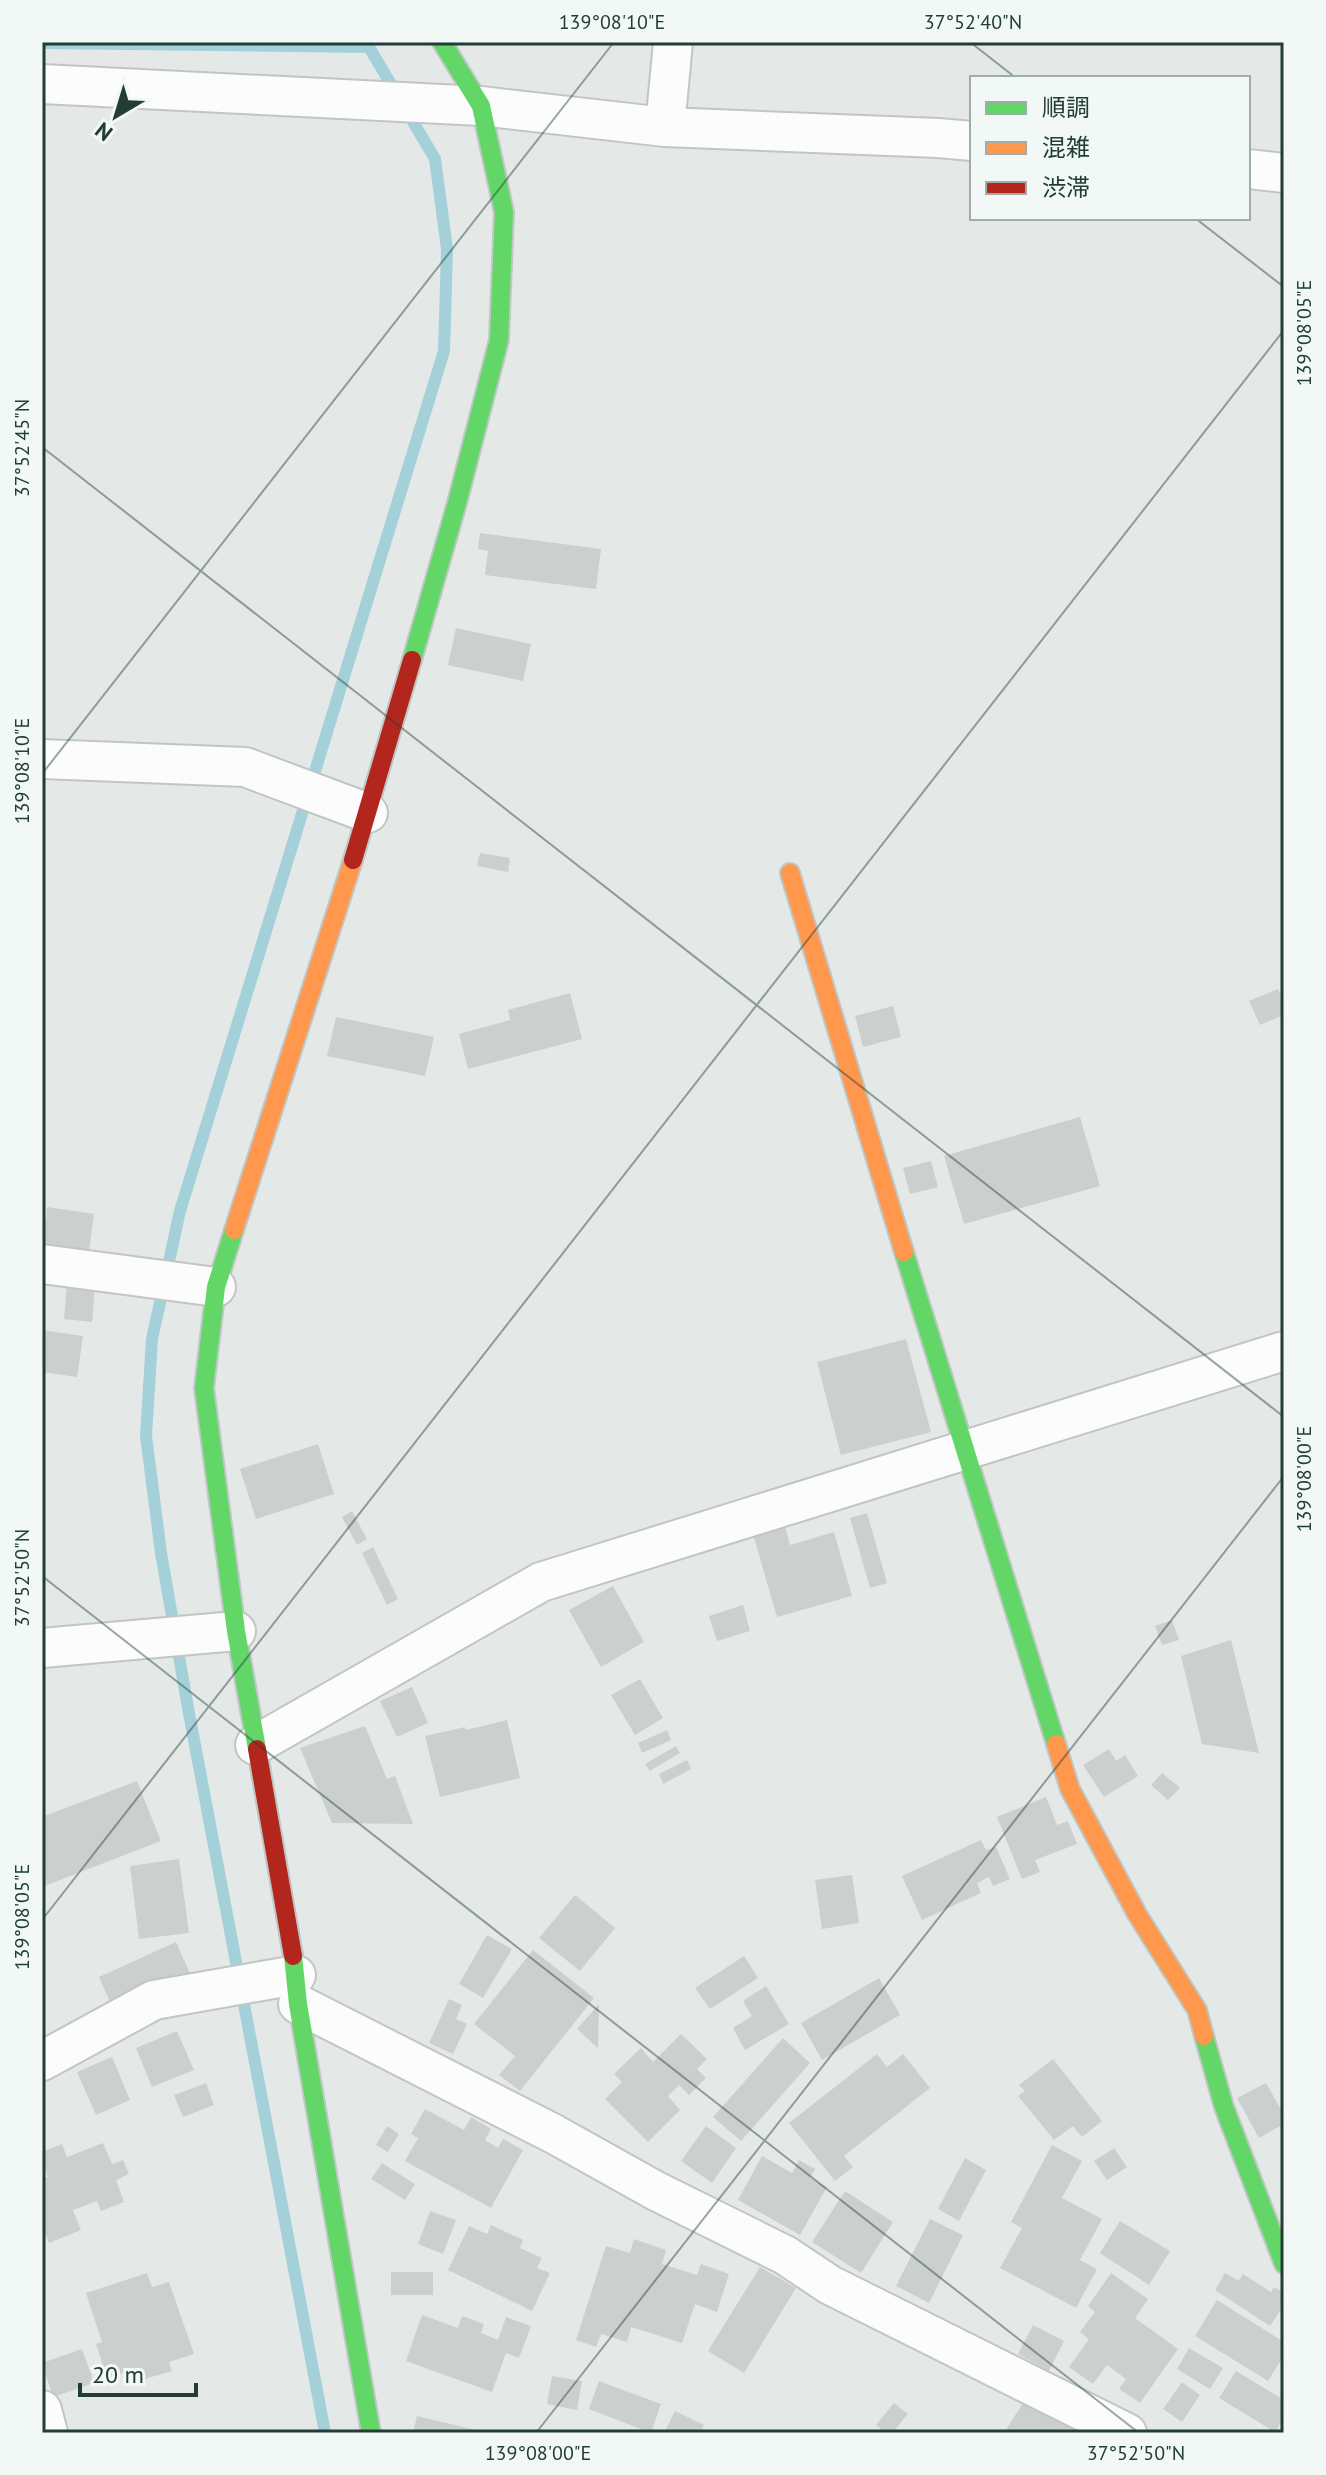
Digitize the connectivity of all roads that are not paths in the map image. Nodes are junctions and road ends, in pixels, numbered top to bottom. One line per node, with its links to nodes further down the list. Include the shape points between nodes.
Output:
1 (442, 42): 4 (street)
2 (673, 42): 5 (street)
3 (42, 84): 4 (street)
4 (481, 106): 5 (street); 10 (street, via 504,212 499,340)
5 (665, 127): 6 (street)
6 (970, 141)
7 (1250, 169): 8 (street)
8 (1284, 173)
9 (42, 759): 10 (street, via 245,767)
10 (368, 813): 13 (street)
11 (790, 873): 15 (street)
12 (42, 1264): 13 (street)
13 (216, 1287): 16 (street, via 204,1388)
14 (1284, 1351): 15 (street)
15 (964, 1450): 18 (street, via 541,1582); 21 (street, via 1070,1789 1137,1914 1197,2010 1224,2107)
16 (236, 1631): 17 (street); 18 (street)
17 (42, 1648)
18 (255, 1745): 19 (street)
19 (297, 1990): 20 (street, via 154,2000); 24 (street); 25 (street, via 656,2191 785,2255 830,2285)
20 (42, 2061)
21 (1284, 2264)
22 (42, 2410): 23 (street)
23 (48, 2433)
24 (371, 2433)
25 (1127, 2433)

